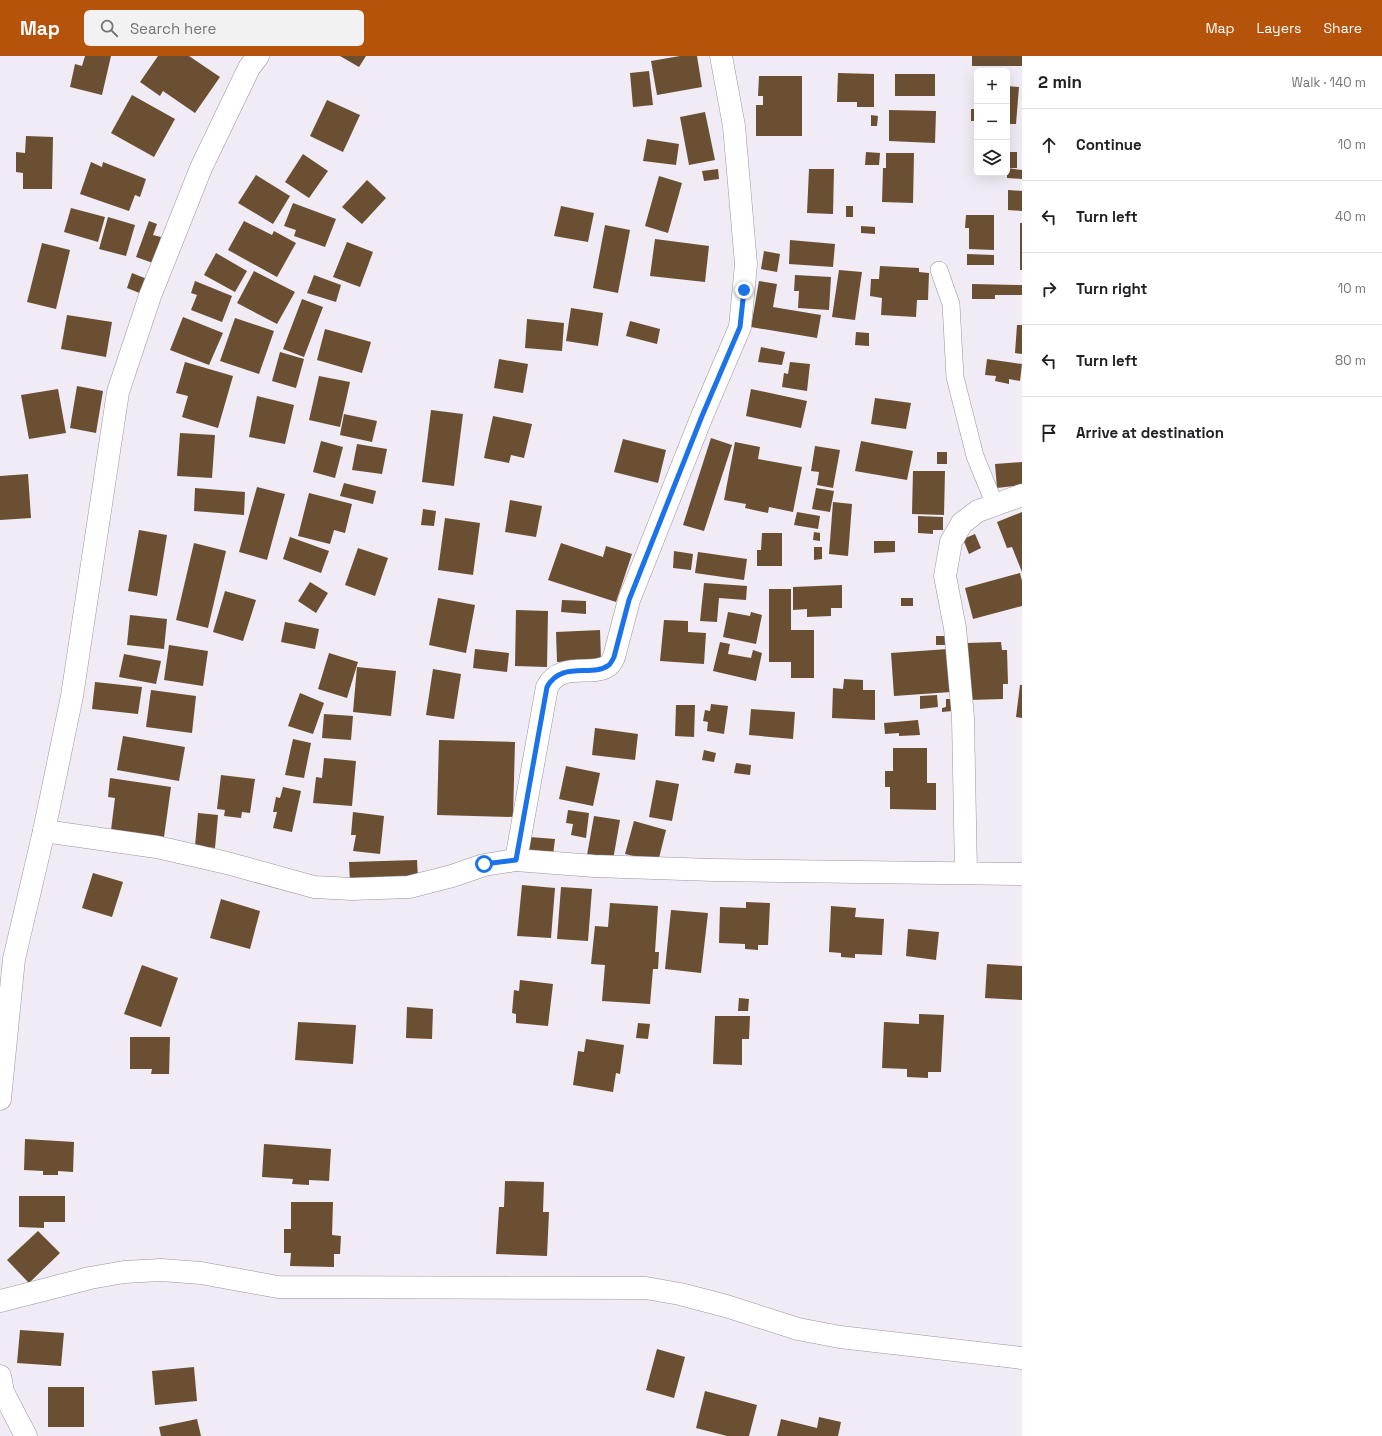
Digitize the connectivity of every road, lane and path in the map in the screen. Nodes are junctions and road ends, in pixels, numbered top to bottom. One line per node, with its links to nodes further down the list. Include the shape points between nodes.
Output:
1 (258, 56): 6 (street, via 249,68 201,168 150,296 118,392 72,696)
2 (721, 56): 7 (street, via 734,126 746,264 740,327 629,600 614,657 609,665 600,668 557,675 547,687)
3 (940, 270): 5 (lane, via 950,304 955,377 975,456)
4 (1022, 495): 5 (street)
5 (995, 505): 8 (street, via 978,510 962,523 951,542 945,576 955,628 963,718)
6 (44, 831): 7 (street, via 157,847 314,887 409,887 452,876 484,864); 10 (street, via 14,959)
7 (516, 860): 8 (street, via 594,866 714,870)
8 (966, 873): 9 (street)
9 (1022, 874)
10 (0, 1099)
11 (0, 1301): 12 (street, via 90,1278 124,1272 161,1270 201,1273 278,1287 646,1288 726,1306 798,1329 840,1337)
12 (1022, 1358)
13 (1, 1386): 14 (street)
14 (26, 1436)

